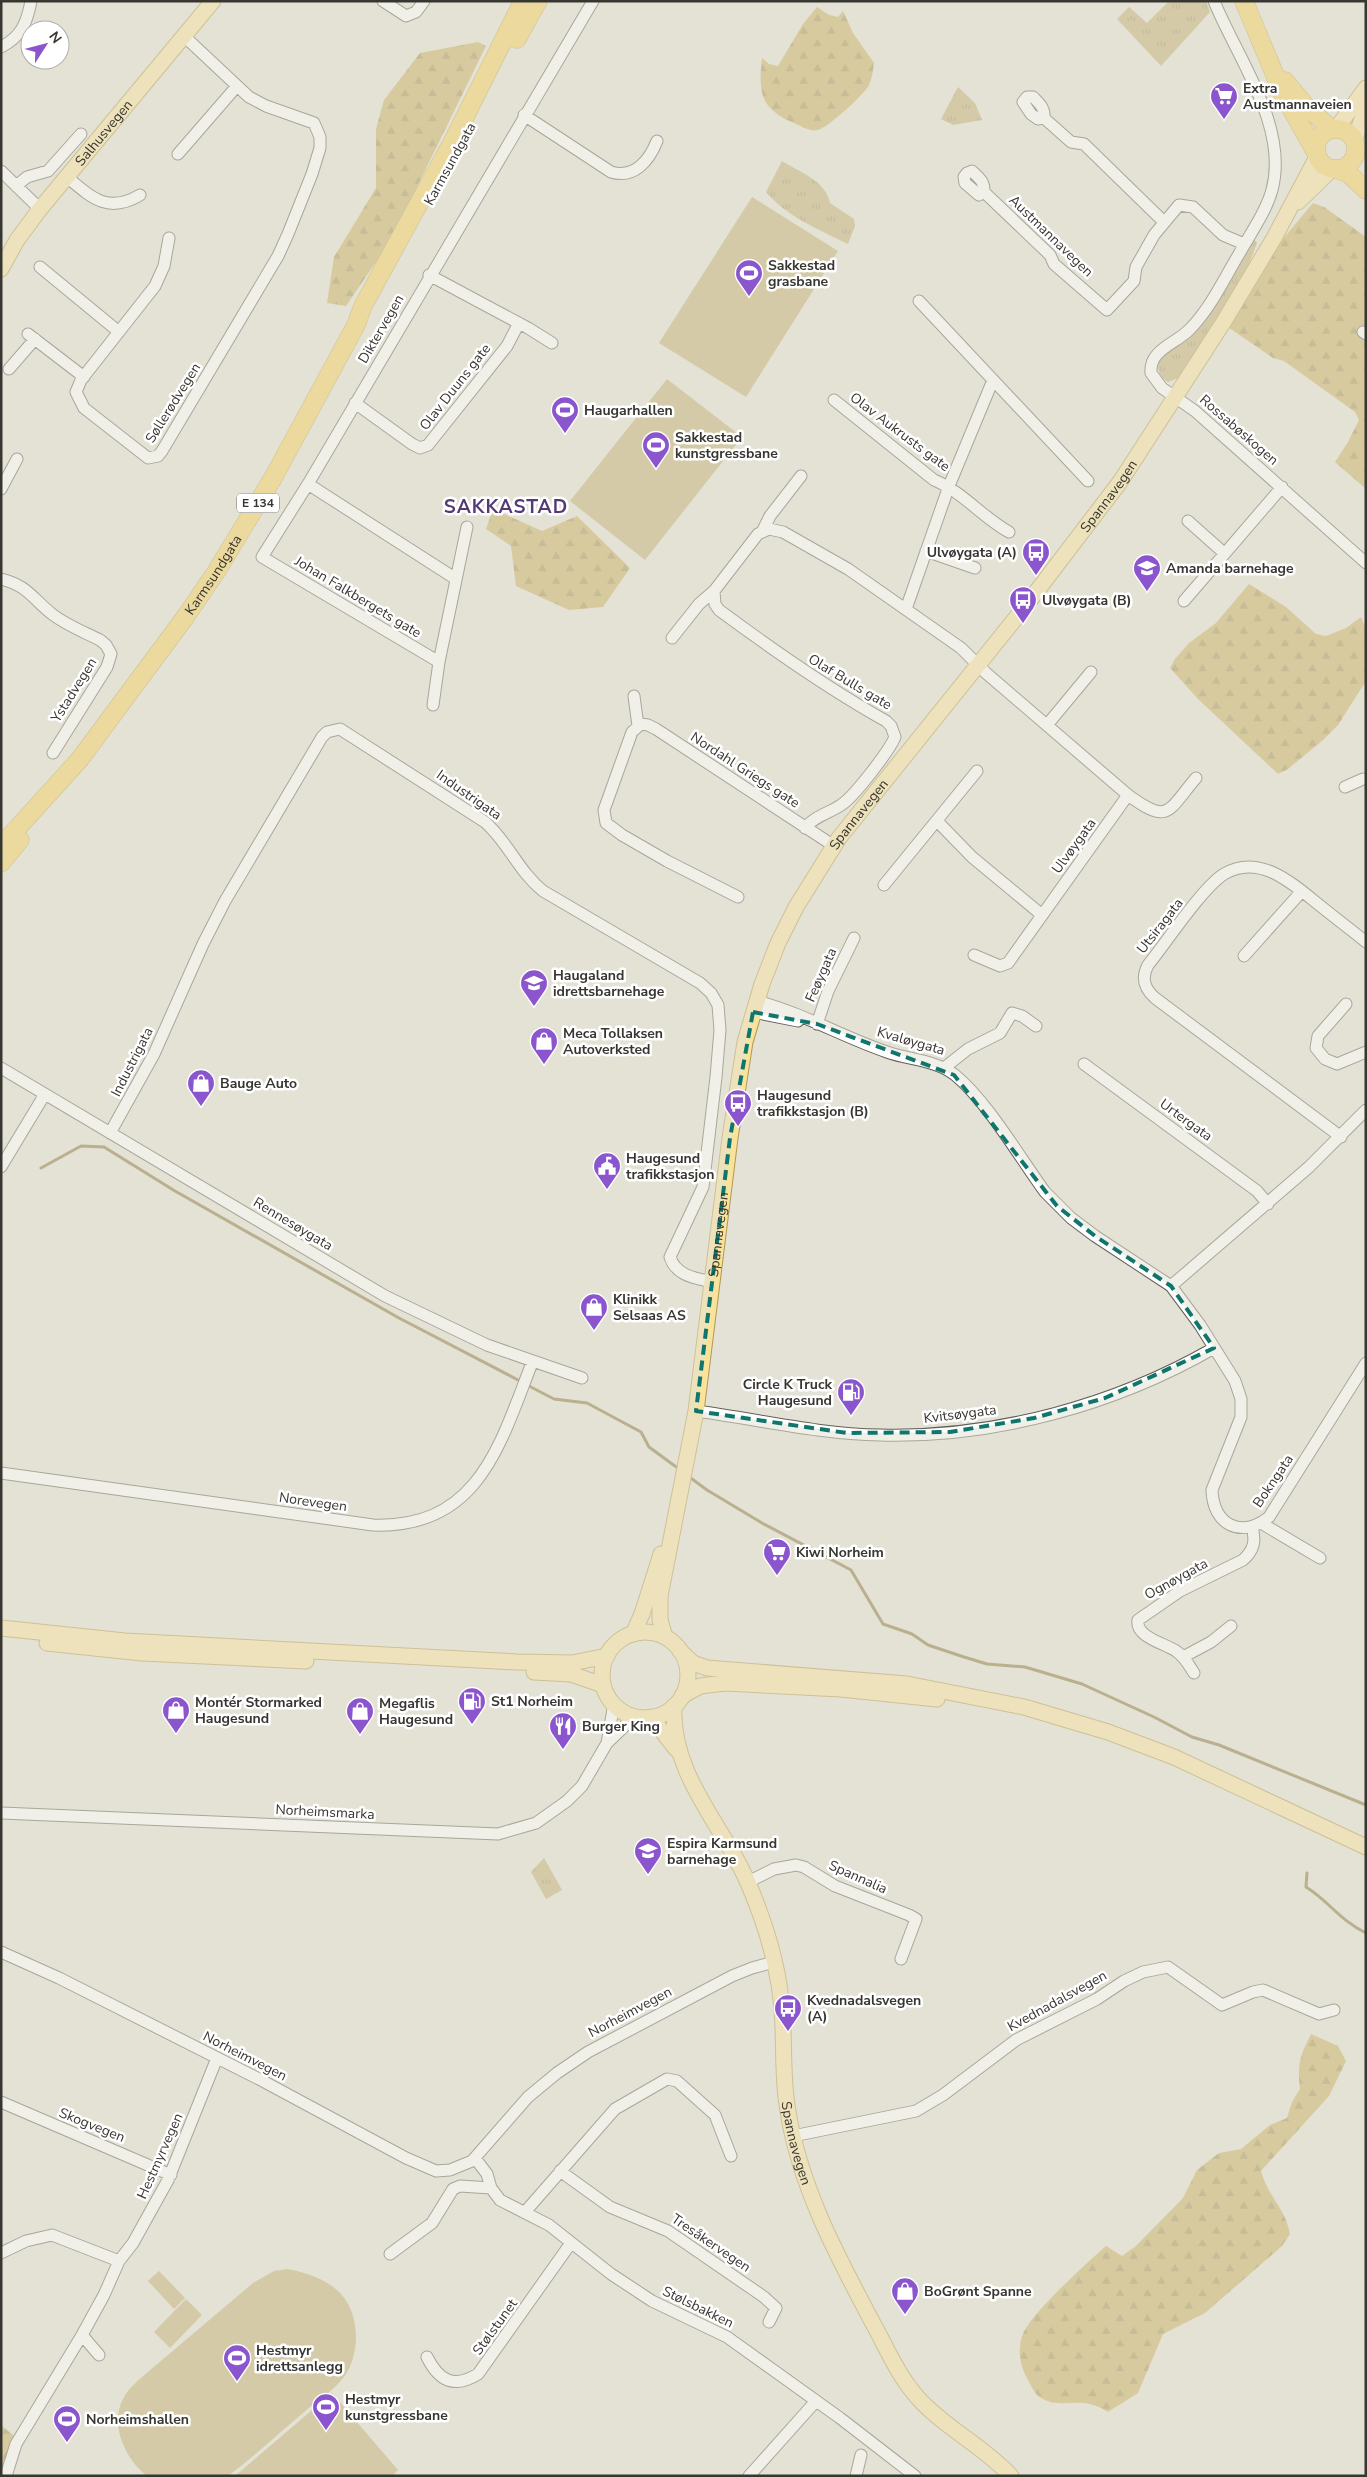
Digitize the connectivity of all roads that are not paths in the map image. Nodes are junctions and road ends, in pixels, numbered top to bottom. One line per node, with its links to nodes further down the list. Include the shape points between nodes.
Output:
1 (31, 1): 11 (street, via 21,32 12,42)
2 (212, 1): 10 (main road, Salhusvegen)
3 (383, 1): 4 (street, via 406,16 416,12)
4 (424, 1)
5 (523, 1): 41 (highway, Karmsundgata / E 134)
6 (538, 1): 41 (highway, Karmsundgata / E 134, via 370,308)
7 (593, 1): 16 (street, Diktervegen)
8 (1214, 1): 35 (street, via 1266,114 1276,159 1272,191)
9 (1244, 1): 12 (highway)
10 (184, 36): 13 (street); 26 (main road, Salhusvegen)
11 (1, 47)
12 (1264, 52): 18 (highway, via 1300,98); 23 (highway)
13 (237, 86): 22 (street); 45 (street, Søllerødvegen, via 258,102 308,120 318,129 320,148 278,256 158,456 148,458 142,455 84,408 76,392)
14 (1366, 88): 18 (main road)
15 (1366, 108): 21 (main road)
16 (524, 115): 20 (street, via 618,174 640,167); 38 (street, Diktervegen)
17 (1044, 118): 33 (street, via 1071,142 1084,144)
18 (1333, 129): 21 (highway, via 1347,132); 23 (highway, via 1321,135)
19 (81, 134): 27 (street, via 48,171 27,177)
20 (657, 141)
21 (1359, 151): 24 (highway, via 1348,165)
22 (178, 154)
23 (1316, 154): 24 (highway, via 1326,167); 32 (main road, Spannavegen)
24 (1334, 169): 28 (highway, via 1349,174); 32 (main road, Spannavegen)
25 (1, 171): 27 (street)
26 (67, 177): 30 (street, via 84,191 110,204 122,204); 31 (main road, Salhusvegen)
27 (16, 186): 31 (street)
28 (1366, 190)
29 (984, 192): 33 (street, Austmannavegen, via 1050,255 1054,264 1107,310 1134,281 1136,267)
30 (140, 195)
31 (40, 209): 37 (main road, Salhusvegen)
32 (1289, 212): 47 (main road, Spannavegen)
33 (1164, 222): 35 (street, Austmannavegen, via 1179,205 1186,204 1223,235)
34 (169, 238): 42 (street, Søllerødvegen, via 161,276)
35 (1244, 244): 47 (street, via 1199,319 1152,361 1153,378)
36 (40, 267): 42 (street)
37 (1, 269)
38 (429, 275): 40 (street); 49 (street, Diktervegen)
39 (919, 301): 46 (street)
40 (519, 323): 43 (street); 49 (street, Olav Duuns gate, via 507,346 428,445 420,448 412,444)
41 (356, 325): 80 (highway, Karmsundgata / E 134, via 273,478 216,572 131,693)
42 (119, 332): 45 (street, Søllerødvegen)
43 (552, 344)
44 (9, 369): 45 (street, via 31,336)
45 (84, 377)
46 (993, 380): 52 (street); 54 (street, Olav Aukrusts gate)
47 (1176, 398): 55 (street, Rossabøskogen); 73 (main road, Spannavegen, via 1120,482)
48 (834, 400): 54 (street, Olav Aukrusts gate, via 934,480)
49 (355, 403): 53 (street, Diktervegen)
50 (17, 459): 56 (street)
51 (801, 476): 59 (street)
52 (1088, 481)
53 (308, 484): 63 (street, Diktervegen); 66 (street)
54 (949, 486): 60 (street, Olav Aukrusts gate, via 997,526); 61 (street, Olav Aukrusts gate)
55 (1282, 487): 62 (street); 64 (street, Rossabøskogen)
56 (1, 489)
57 (1188, 521): 62 (street)
58 (467, 528): 66 (street)
59 (763, 530): 68 (street); 70 (street, via 769,528 783,532 848,569)
60 (1009, 532)
61 (926, 551): 65 (street); 70 (street, Olav Aukrusts gate)
62 (1224, 553): 69 (street)
63 (262, 557): 72 (street, Johan Falkbergets gate)
64 (1366, 563)
65 (975, 568)
66 (456, 579): 72 (street)
67 (1, 580): 79 (street, Ystadvegen, via 26,589 58,618 100,640 111,654 107,667)
68 (714, 591): 71 (street, via 699,604); 87 (street, Olaf Bulls gate, via 719,610 790,663 886,721 894,731 892,744 849,800 817,816)
69 (1184, 601)
70 (906, 609): 73 (street)
71 (672, 638)
72 (439, 662): 76 (street)
73 (978, 664): 77 (street); 89 (main road, Spannavegen)
74 (1091, 672): 77 (street)
75 (634, 696): 78 (street)
76 (433, 705)
77 (1048, 725): 85 (street)
78 (638, 726): 87 (street, Nordahl Griegs gate, via 648,725 656,729); 93 (street, via 632,732 604,810 606,823 660,857)
79 (53, 754)
80 (80, 758): 88 (highway, Karmsundgata / E 134); 90 (highway, Karmsundgata / E 134, via 66,782)
81 (977, 771): 86 (street)
82 (1365, 776): 84 (street)
83 (1196, 778): 85 (street, via 1164,812 1152,812)
84 (1345, 787)
85 (1128, 795): 94 (street, Ulvøygata)
86 (937, 821): 91 (street); 94 (street, via 979,863)
87 (805, 828): 89 (street, Nordahl Griegs gate)
88 (1, 846)
89 (834, 846): 100 (main road, Spannavegen, via 788,923)
90 (1, 863)
91 (884, 885)
92 (1302, 891): 96 (street, Utsiragata); 98 (street); 110 (street, Utsiragata, via 1273,872 1254,867 1223,874 1207,889 1148,965 1143,978 1155,998)
93 (738, 897)
94 (1042, 914): 97 (street, Ulvøygata, via 1012,959 1004,965)
95 (854, 938): 101 (street, Feøygata, via 828,991)
96 (1366, 942)
97 (974, 955)
98 (1244, 956)
99 (1346, 1004): 103 (street, via 1318,1036 1316,1048 1325,1059 1337,1064)
100 (755, 1007): 101 (street, Kvaløygata); 113 (main road, Spannavegen, via 730,1138)
101 (817, 1024): 106 (street, Kvaløygata, via 887,1052)
102 (1036, 1026): 106 (street, Kvaløygata, via 1012,1013 1000,1033 968,1048)
103 (1366, 1052)
104 (1084, 1064): 112 (street, Urtergata, via 1257,1191)
105 (1, 1068): 107 (street, Rennesøygata)
106 (944, 1068): 114 (street, via 976,1098 1057,1206 1095,1236)
107 (45, 1094): 109 (street, Rennesøygata); 111 (street)
108 (1366, 1110): 110 (street)
109 (110, 1133): 113 (street, Industrigata, via 154,1054 225,901 322,737 327,732 340,729 485,822 543,891 700,983 711,994 718,1005 720,1030 706,1170 699,1198 670,1257 684,1274); 116 (street, Rennesøygata, via 385,1296 487,1345)
110 (1341, 1137): 112 (street)
111 (3, 1160)
112 (1268, 1204): 114 (street)
113 (712, 1282): 119 (main road, Spannavegen)
114 (1171, 1286): 115 (street)
115 (1214, 1348): 119 (street, Kvitsøygata, via 1105,1398 987,1427 879,1436); 122 (street, Bokngata, via 1234,1381 1241,1399 1241,1417 1215,1480 1212,1501 1223,1520 1233,1526)
116 (532, 1362): 118 (street, Rennesøygata); 120 (street, Norevegen, via 490,1462 476,1484 447,1508 410,1523 373,1525)
117 (1366, 1363): 122 (street, Bokngata, via 1276,1507)
118 (582, 1378)
119 (696, 1411): 121 (main road, Spannavegen)
120 (1, 1473)
121 (674, 1523): 126 (main road); 128 (main road, via 659,1608)
122 (1257, 1525): 123 (street); 131 (street, Ognøygata, via 1254,1545 1243,1560 1180,1591 1138,1620 1142,1633)
123 (1320, 1558)
124 (1231, 1626): 131 (street, via 1211,1642)
125 (1, 1628): 130 (main road, via 125,1640 517,1662 572,1663)
126 (633, 1634): 128 (main road, via 646,1632); 130 (main road, via 620,1640)
127 (1, 1636): 133 (main road, via 142,1653 571,1674)
128 (665, 1637): 129 (main road)
129 (680, 1651): 134 (main road, via 688,1673); 141 (main road, via 693,1663 707,1668 907,1684 1066,1718 1174,1758)
130 (606, 1656): 133 (main road, via 602,1670)
131 (1183, 1657): 132 (street, Ognøygata)
132 (1194, 1673)
133 (604, 1685): 135 (main road)
134 (678, 1701): 137 (main road, via 667,1711); 139 (main road, Spannavegen, via 676,1733); 142 (main road, via 700,1686 709,1684 813,1688 926,1697 1023,1717 1104,1741 1168,1766)
135 (614, 1704): 136 (main road); 138 (street, Norheimsmarka)
136 (635, 1716): 137 (main road); 138 (street, Norheimsmarka)
137 (651, 1717): 139 (main road, Spannavegen, via 666,1733)
138 (607, 1743): 140 (street, Norheimsmarka, via 582,1786 567,1801 536,1823 498,1834)
139 (682, 1760): 143 (main road, Spannavegen, via 702,1804)
140 (1, 1812)
141 (1366, 1847)
142 (1366, 1858)
143 (748, 1882): 145 (street, Spannalia, via 774,1869 796,1865 835,1886 909,1915 916,1919); 146 (main road, Spannavegen)
144 (1, 1952): 148 (street, Norheimvegen)
145 (901, 1959)
146 (774, 1962): 150 (main road, Spannavegen, via 781,2000 787,2106); 152 (street, Norheimvegen, via 732,1976 588,2052 557,2072 528,2097)
147 (1334, 2010): 150 (street, Kvednadalsvegen, via 1319,2014 1262,1990 1222,2005 1168,1966 1124,1981 1097,1999 1016,2040 943,2095 916,2111)
148 (216, 2058): 152 (street, Norheimvegen, via 436,2171 450,2170); 154 (street, Hestmyrvegen)
149 (1, 2102): 154 (street, Skogvegen)
150 (793, 2136): 171 (main road, Spannavegen, via 839,2258 904,2380 930,2409)
151 (731, 2156): 153 (street, via 715,2115 678,2081 667,2079 615,2109)
152 (475, 2158): 155 (street, via 487,2174)
153 (560, 2172): 156 (street); 161 (street, Tresåkervegen, via 616,2210 668,2231 764,2297 776,2308)
154 (171, 2175): 160 (street, Hestmyrvegen, via 133,2243)
155 (491, 2188): 156 (street, Stølsbakken, via 500,2200); 159 (street, via 460,2186 452,2189 432,2223)
156 (525, 2212): 157 (street, Stølsbakken)
157 (571, 2243): 164 (street, Stølstunet, via 478,2374 467,2380 445,2380); 165 (street, Stølsbakken, via 652,2301 727,2337)
158 (1, 2253): 160 (street, via 26,2241 52,2236)
159 (390, 2254)
160 (119, 2261): 162 (street, Hestmyrvegen)
161 (769, 2322)
162 (82, 2335): 163 (street); 167 (street, Hestmyrvegen, via 16,2444)
163 (99, 2355)
164 (427, 2357)
165 (816, 2401): 168 (street); 170 (street, Stølsbakken)
166 (861, 2455): 169 (street)
167 (6, 2476)
168 (749, 2476)
169 (856, 2476)
170 (915, 2476)
171 (1011, 2476)

